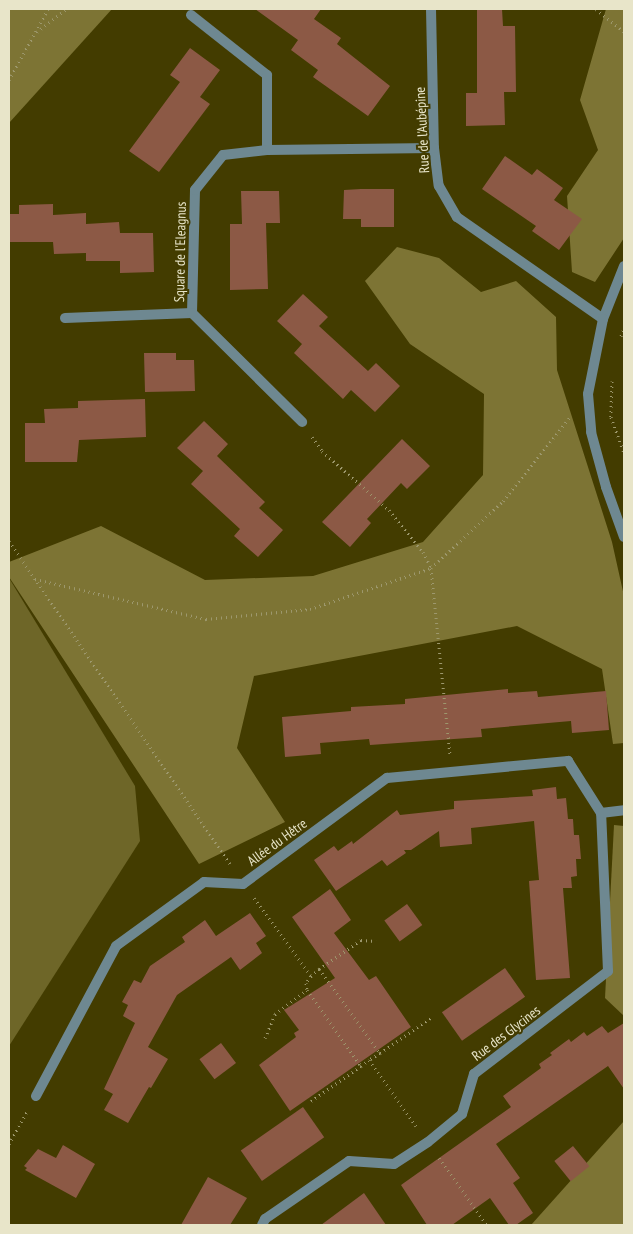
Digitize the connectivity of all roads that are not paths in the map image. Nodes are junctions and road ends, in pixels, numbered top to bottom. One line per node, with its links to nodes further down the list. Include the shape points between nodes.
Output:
1 (431, 9): 3 (street, Rue de l'Aubépine)
2 (192, 15): 4 (street, via 267,75)
3 (434, 148): 4 (street, Square de l'Eleagnus); 8 (street, Rue de l'Aubépine, via 439,186 457,217)
4 (267, 150): 6 (street, Square de l'Eleagnus, via 223,155 195,190)
5 (624, 266): 8 (street)
6 (192, 313): 7 (street, Square de l'Eleagnus); 9 (street, Square de l'Eleagnus)
7 (65, 318)
8 (603, 319): 10 (street, via 588,394 591,432)
9 (302, 422)
10 (624, 537)
11 (624, 810): 12 (street)
12 (601, 813): 13 (street, Allée du Hêtre, via 568,761 387,778 243,884 204,882 116,946); 14 (street, Rue des Glycines, via 608,972 474,1074 462,1114 428,1142 394,1164 349,1161 265,1218)
13 (36, 1096)
14 (262, 1225)

